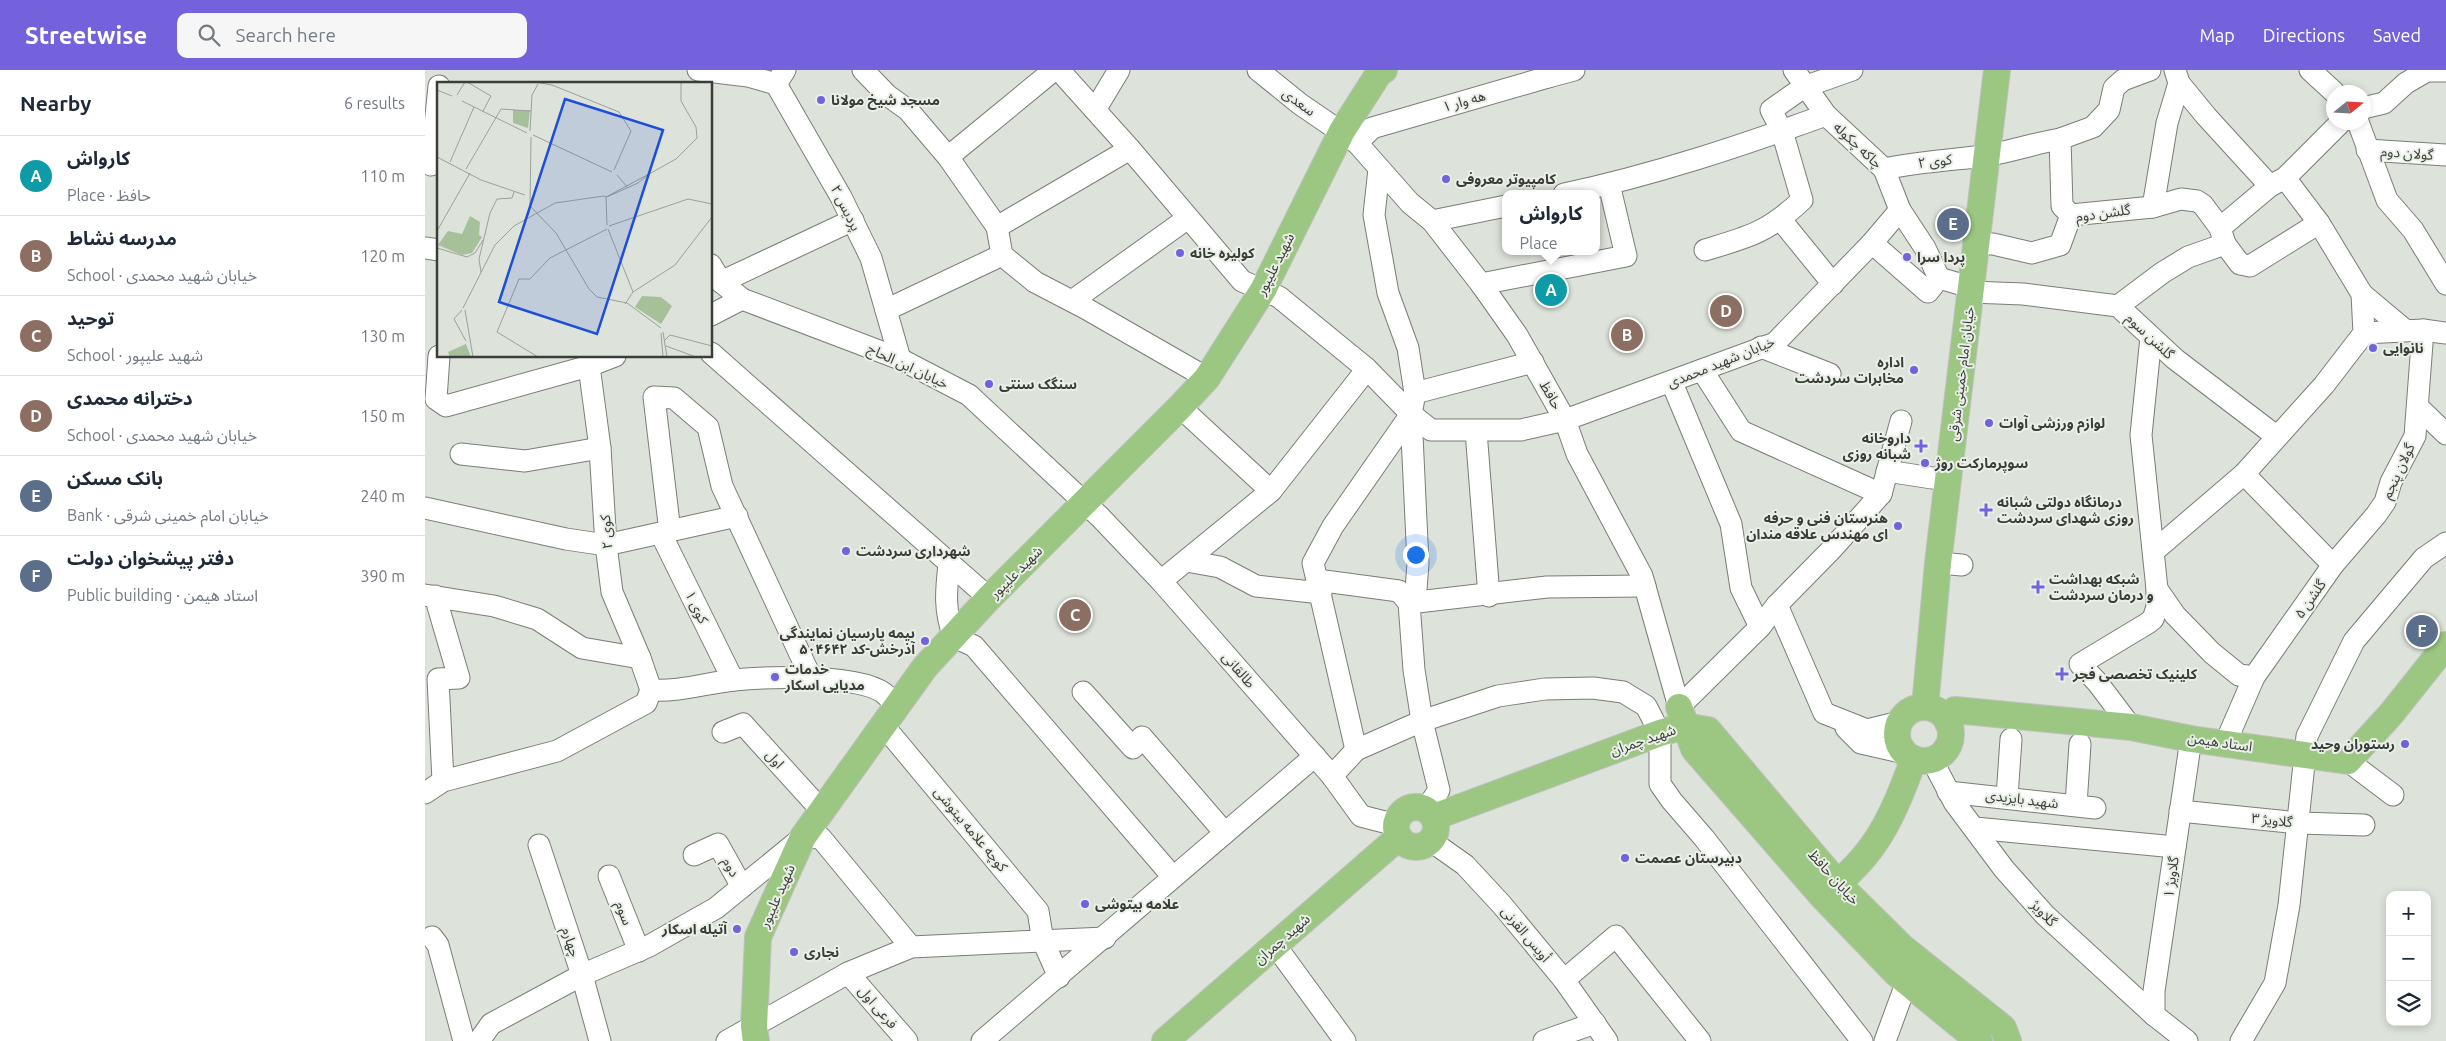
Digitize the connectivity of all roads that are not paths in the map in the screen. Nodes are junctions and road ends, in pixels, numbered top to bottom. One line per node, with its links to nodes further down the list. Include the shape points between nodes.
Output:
1 (698, 70): 13 (street)
2 (863, 70): 30 (street, via 907,110)
3 (1054, 70): 30 (street)
4 (1059, 70): 20 (street, خیابان شهید محمدی)
5 (1119, 70): 20 (street)
6 (1258, 70): 25 (street, سعدی, via 1300,104)
7 (1384, 70): 25 (main road, شهید علیپور, via 1379,73)
8 (1575, 70): 14 (street, هه وار ۱)
9 (1852, 70): 17 (street)
10 (1997, 70): 31 (main road, خیابان امام خمینی شرقی)
11 (2150, 70): 26 (street, کوی ۲, via 2123,80 2114,88 2109,110 2093,127)
12 (2446, 71): 18 (street, via 2427,71 2406,83 2384,103)
13 (746, 73): 15 (street)
14 (1547, 74): 25 (street, هه وار ۱)
15 (781, 77): 43 (street, پردیس ۲)
16 (2177, 77): 35 (street, via 2206,116); 39 (street)
17 (1799, 79): 21 (street, چاکه چکوله); 24 (street, via 1771,110)
18 (2371, 106)
19 (437, 108): 32 (street)
20 (1095, 110): 27 (street, خیابان شهید محمدی)
21 (1826, 115): 24 (street); 34 (street, چاکه چکوله)
22 (2333, 130): 35 (street)
23 (2361, 130): 28 (street)
24 (1782, 131): 36 (street, via 1715,155); 44 (street, via 1801,200)
25 (1350, 137): 33 (street, حافظ); 58 (main road, شهید علیپور)
26 (2060, 139): 31 (street, کوی ۲); 41 (street, via 2063,206)
27 (1130, 149): 42 (street, خیابان شهید محمدی); 47 (street)
28 (2367, 150): 29 (street, گولان دوم); 57 (street, via 2387,200 2413,230)
29 (2446, 155)
30 (948, 156): 47 (street)
31 (1986, 156): 34 (street, کوی ۲); 50 (main road, خیابان امام خمینی شرقی)
32 (432, 165)
33 (1379, 169): 45 (street, حافظ, via 1410,203); 82 (street, via 1374,215 1389,292 1408,348)
34 (1884, 169): 40 (street, چاکه چکوله)
35 (2278, 182): 46 (street); 48 (street)
36 (1609, 184): 37 (street); 55 (street, via 1626,256)
37 (1582, 190)
38 (1502, 207): 45 (street)
39 (2153, 207): 41 (street, گلشن دوم); 48 (street, گلشن دوم, via 2181,199 2197,201 2203,205)
40 (1899, 210): 49 (street, خیابان شهید محمدی); 54 (street, چاکه چکوله, via 1925,248)
41 (2071, 215): 50 (street, گلشن دوم, via 2060,245 2032,253 1993,244)
42 (1188, 218): 58 (street, خیابان شهید محمدی, via 1242,281); 62 (street)
43 (853, 220): 53 (street); 64 (street, پردیس ۲, via 871,258)
44 (1781, 220): 51 (street, via 1750,237); 56 (street)
45 (1432, 221): 55 (street, حافظ)
46 (2319, 223): 48 (street, گلشن دوم, via 2249,266 2241,264); 60 (street)
47 (997, 227): 52 (street)
48 (2222, 236): 63 (street, via 2162,272)
49 (1872, 243): 54 (street, via 1928,292); 56 (street, خیابان شهید محمدی)
50 (1977, 244): 59 (main road, خیابان امام خمینی شرقی)
51 (1705, 250)
52 (1001, 255): 62 (street, via 1035,282); 64 (street)
53 (716, 273): 61 (street, خیابان ابن الحاج)
54 (1939, 278): 59 (street, via 1963,285)
55 (1481, 284): 75 (street, حافظ)
56 (1833, 284): 70 (street, خیابان شهید محمدی, via 1775,343)
57 (2446, 284)
58 (1263, 290): 77 (street, خیابان شهید محمدی, via 1279,297); 80 (main road, شهید علیپور)
59 (1971, 292): 63 (street, گلشن سوم, via 2023,294); 95 (main road, خیابان امام خمینی شرقی)
60 (2362, 294): 66 (street); 67 (street)
61 (742, 299): 65 (street); 74 (street, خیابان ابن الحاج)
62 (1072, 301): 80 (street)
63 (2118, 306): 69 (street, گلشن سوم)
64 (886, 310): 74 (street, پردیس ۲)
65 (713, 314)
66 (2414, 330): 67 (street); 68 (street); 84 (street, گولان پنجم)
67 (2365, 333): 90 (street, via 2324,385)
68 (2446, 334)
69 (2151, 337): 90 (street, گلشن سوم); 104 (street, via 2141,434)
70 (1761, 347): 78 (street, خیابان شهید محمدی); 79 (street)
71 (713, 355): 106 (street)
72 (439, 358): 76 (street, via 436,399 445,406)
73 (610, 358): 76 (street)
74 (900, 359): 98 (street, خیابان ابن الحاج, via 969,396)
75 (1533, 362): 82 (street); 86 (street, حافظ)
76 (589, 366): 91 (street, کوی ۲)
77 (1367, 369): 85 (street, خیابان شهید محمدی); 96 (street)
78 (1702, 370): 81 (street, خیابان شهید محمدی); 97 (street, via 1741,432)
79 (1830, 374)
80 (1207, 378): 83 (main road, شهید علیپور)
81 (1672, 383): 86 (street, خیابان شهید محمدی); 117 (street, via 1731,524 1741,588)
82 (1415, 393): 85 (street)
83 (1181, 407): 96 (street); 98 (main road, شهید علیپور)
84 (2418, 407): 89 (street); 107 (street, گولان پنجم, via 2415,436 2391,482 2385,502)
85 (1411, 414): 88 (street, خیابان شهید محمدی, via 1431,430); 109 (street, via 1333,526 1313,563); 115 (street, via 1418,563 1416,590)
86 (1565, 420): 88 (street, خیابان شهید محمدی, via 1521,430); 110 (street, حافظ, via 1577,454)
87 (1901, 421): 93 (street)
88 (1476, 432): 113 (street)
89 (2446, 434)
90 (2276, 436): 94 (street)
91 (601, 448): 92 (street, via 525,461); 103 (street, کوی ۲)
92 (461, 454)
93 (1887, 471): 95 (street); 97 (street)
94 (2244, 474): 104 (street); 107 (street, گلشن ۵)
95 (1948, 479): 126 (main road, خیابان امام خمینی شرقی, via 1950,564)
96 (1271, 490): 105 (street)
97 (1881, 494): 116 (street)
98 (1084, 503): 108 (street, طالقانی); 114 (main road, شهید علیپور)
99 (425, 508): 103 (street)
100 (737, 516): 101 (street); 101 (street, کوی ۱, via 722,486 708,427 674,398 653,397); 123 (street)
101 (665, 533): 103 (street); 122 (street, کوی ۱)
102 (2446, 543): 140 (street, via 2424,558 2354,641 2307,736)
103 (606, 545): 120 (street, کوی ۲, via 612,592)
104 (2154, 551): 111 (street)
105 (1186, 562): 108 (street); 109 (street, via 1220,567 1256,586)
106 (949, 564): 114 (street); 118 (street, via 947,619)
107 (2333, 565): 121 (street, گلشن ۵)
108 (1161, 581): 141 (street, طالقانی)
109 (1319, 586): 115 (street, via 1399,591); 139 (street)
110 (1645, 586): 113 (street, via 1547,588); 130 (street, حافظ)
111 (2157, 589): 121 (street, via 2175,616 2212,653 2239,675); 133 (street, via 2153,619 2079,664)
112 (430, 596): 120 (street, via 494,606 537,618 582,648); 145 (street, via 459,678 438,679)
113 (1489, 596): 115 (street)
114 (989, 598): 118 (main road, شهید علیپور)
115 (1409, 602): 129 (street)
116 (1777, 605): 117 (street); 127 (street)
117 (1760, 627): 130 (street)
118 (954, 637): 128 (main road, شهید علیپور, via 925,667); 163 (street, via 974,646)
119 (2446, 645): 143 (main road, via 2391,714)
120 (640, 658): 124 (street, کوی ۲)
121 (2254, 677): 138 (street, گلشن ۵)
122 (733, 680): 123 (street, کوچه علامه بیتوشی); 124 (street, کوچه علامه بیتوشی, via 665,691)
123 (813, 680): 128 (street, کوچه علامه بیتوشی, via 857,682 887,695)
124 (651, 690): 145 (street, via 646,703 557,751)
125 (1083, 692): 157 (street, via 1133,748 1142,736)
126 (1925, 707): 131 (main road, via 1906,714); 132 (main road, via 1943,715)
127 (1831, 716): 131 (street, via 1867,730); 142 (street, via 1861,743)
128 (889, 717): 151 (main road, شهید علیپور); 168 (street, کوچه علامه بیتوشی, via 1039,910)
129 (1421, 721): 130 (street, via 1497,696 1545,689 1593,688 1623,692); 139 (street); 152 (street, via 1439,790)
130 (1674, 722): 152 (main road, شهید چمران); 165 (main road, خیابان حافظ, via 1694,749); 192 (street, via 1660,784)
131 (1900, 722): 142 (main road, via 1897,738)
132 (1948, 723): 133 (main road, استاد هیمن, via 1955,710); 142 (main road, via 1950,742 1943,753)
133 (2131, 727): 136 (main road, استاد هیمن)
134 (723, 732): 151 (street, اول, via 743,724)
135 (2011, 739): 149 (street)
136 (2191, 739): 138 (main road, استاد هیمن); 150 (street, گلاویژ ۱)
137 (2080, 744): 149 (street, شهید بایزیدی, via 2085,806)
138 (2225, 744): 140 (main road, استاد هیمن)
139 (1357, 750): 144 (street)
140 (2305, 754): 143 (main road, استاد هیمن); 153 (street)
141 (1315, 756): 144 (street, طالقانی); 157 (street)
142 (1917, 757): 146 (street, گلاویژ); 165 (main road, via 1879,838)
143 (2348, 761): 148 (street)
144 (1332, 776): 156 (street, طالقانی, via 1361,816)
145 (443, 781): 147 (street)
146 (1948, 792): 149 (street, شهید بایزیدی); 155 (street, گلاویژ)
147 (425, 793)
148 (2393, 795)
149 (2007, 797)
150 (2180, 810): 153 (street, گلاویژ ۳); 160 (street, گلاویژ ۱)
151 (821, 811): 158 (main road, شهید علیپور)
152 (1430, 822): 156 (main road, via 1413,807 1398,819); 156 (main road, via 1420,847 1403,842); 175 (street, أویس القرنی)
153 (2299, 823): 154 (street, گلاویژ ۳); 196 (street, via 2275,983)
154 (2364, 825)
155 (1975, 828): 160 (street); 177 (street, گلاویژ, via 2004,869 2045,915)
156 (1398, 831): 169 (main road, شهید چمران)
157 (1225, 832): 163 (street)
158 (803, 837): 164 (street); 170 (street, via 821,838); 180 (main road, شهید علیپور, via 758,937)
159 (539, 845): 173 (street, چهارم)
160 (2175, 847): 177 (street, گلاویژ ۱, via 2154,991)
161 (694, 855): 164 (street, دوم, via 718,844)
162 (609, 876): 171 (street, سوم)
163 (1173, 877): 167 (street)
164 (742, 887): 171 (street, via 716,908)
165 (1830, 890): 176 (main road, خیابان حافظ)
166 (427, 937): 181 (street, via 438,945)
167 (1105, 938): 168 (street); 174 (street)
168 (1043, 941): 170 (street); 174 (street, کوچه علامه بیتوشی)
169 (1275, 944): 187 (main road, شهید چمران); 188 (street)
170 (911, 947): 172 (street)
171 (639, 951): 173 (street)
172 (849, 972): 180 (street); 185 (street, فرعی اول)
173 (582, 975): 182 (street, via 491,1024); 183 (street, چهارم)
174 (1059, 977): 186 (street)
175 (1565, 980): 178 (street, أویس القرنی); 191 (street, via 1616,936)
176 (1918, 981): 179 (main road, خیابان حافظ); 193 (street); 194 (main road)
177 (2154, 1015): 195 (street, گلاویژ)
178 (1595, 1023): 189 (street); 190 (street, أویس القرنی)
179 (2002, 1032)
180 (755, 1034): 184 (street)
181 (463, 1041)
182 (479, 1041)
183 (599, 1041)
184 (727, 1041)
185 (907, 1041)
186 (982, 1041)
187 (1165, 1041)
188 (1345, 1041)
189 (1544, 1041)
190 (1607, 1041)
191 (1700, 1041)
192 (1863, 1041)
193 (1885, 1041)
194 (1979, 1041)
195 (2187, 1041)
196 (2241, 1041)

